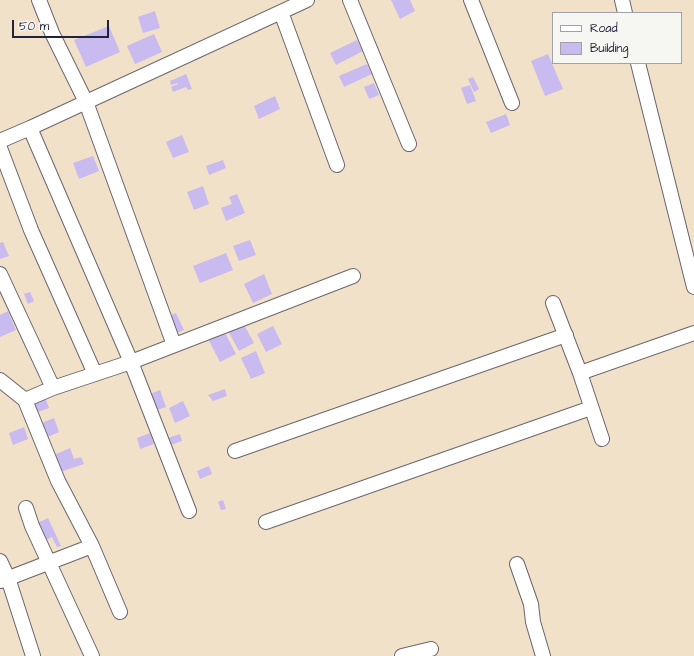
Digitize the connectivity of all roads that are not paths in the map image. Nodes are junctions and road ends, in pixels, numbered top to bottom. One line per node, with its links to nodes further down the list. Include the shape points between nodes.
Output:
1 (39, 0): 9 (street, via 52,33)
2 (307, 0): 6 (street)
3 (350, 0): 13 (street)
4 (472, 0): 10 (street)
5 (622, 0): 7 (street)
6 (281, 12): 9 (street); 15 (street)
7 (625, 12)
8 (638, 64): 18 (street)
9 (86, 102): 11 (street); 22 (street)
10 (512, 103)
11 (30, 128): 12 (street); 23 (street)
12 (0, 141)
13 (410, 144)
14 (0, 148): 25 (street, via 31,230)
15 (337, 164)
16 (0, 274): 27 (street)
17 (353, 276): 22 (street)
18 (694, 288)
19 (553, 303): 21 (street)
20 (694, 333): 24 (street)
21 (566, 335): 24 (street); 31 (street)
22 (174, 345): 23 (street)
23 (131, 362): 25 (street); 33 (street)
24 (580, 373): 29 (street)
25 (95, 374): 27 (street)
26 (0, 380): 28 (street)
27 (53, 388): 28 (street)
28 (25, 400): 35 (street, via 58,481)
29 (591, 408): 30 (street); 34 (street)
30 (602, 439)
31 (235, 451)
32 (26, 508): 37 (street)
33 (189, 512)
34 (266, 522)
35 (92, 546): 37 (street); 40 (street)
36 (0, 561): 39 (street)
37 (49, 564): 39 (street); 43 (street)
38 (517, 564): 45 (street, via 531,604)
39 (4, 580): 42 (street)
40 (120, 612)
41 (431, 649): 44 (street)
42 (33, 656)
43 (92, 656)
44 (402, 656)
45 (543, 656)

